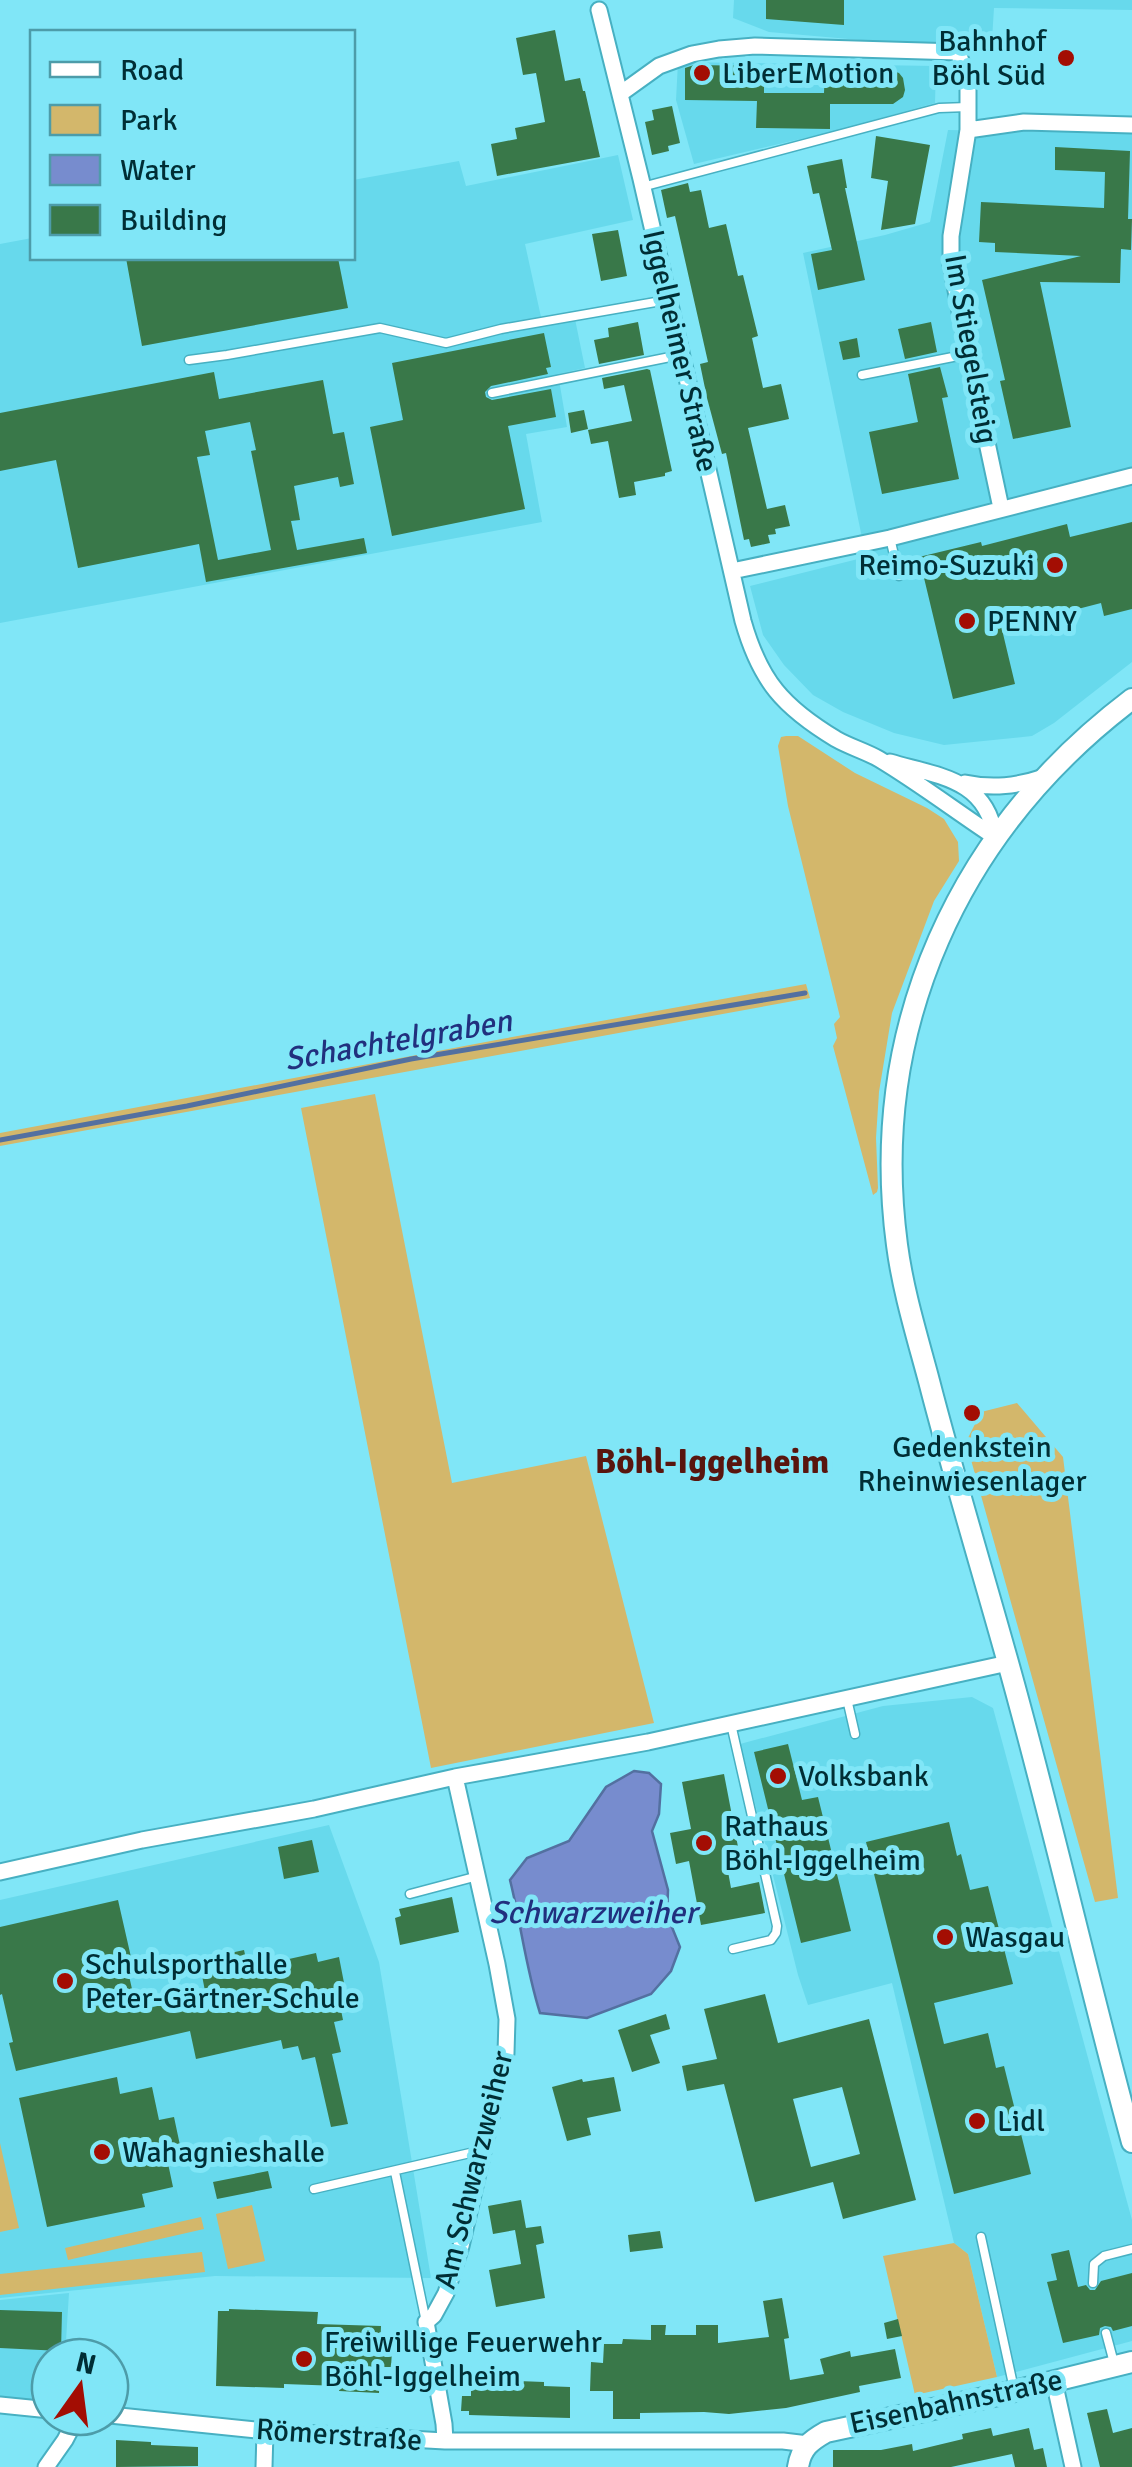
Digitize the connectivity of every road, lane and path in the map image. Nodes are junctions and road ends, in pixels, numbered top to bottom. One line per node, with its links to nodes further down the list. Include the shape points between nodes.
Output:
1 (599, 10): 2 (street, Iggelheimer Straße)
2 (620, 94): 3 (street, Im Stiegelsteig, via 659,66 720,49 958,52); 6 (street, Iggelheimer Straße)
3 (968, 107): 5 (street, Im Stiegelsteig); 6 (lane, via 939,108)
4 (1132, 124): 5 (street, via 1024,122)
5 (968, 130): 8 (street, Im Stiegelsteig, via 951,236)
6 (642, 186): 7 (street, Iggelheimer Straße)
7 (668, 300): 9 (street, Iggelheimer Straße); 10 (lane, via 446,344 380,328)
8 (968, 354): 11 (lane); 14 (street, Im Stiegelsteig)
9 (680, 355): 12 (lane); 16 (street, Iggelheimer Straße)
10 (189, 360)
11 (862, 375)
12 (492, 394)
13 (1132, 476): 14 (street)
14 (1001, 508): 15 (street)
15 (890, 538): 16 (street); 17 (lane)
16 (732, 571): 19 (street, Iggelheimer Straße, via 751,651 772,688 826,732)
17 (899, 576)
18 (1132, 700): 20 (main road)
19 (877, 758): 21 (street); 22 (street)
20 (1044, 777): 21 (street, via 1002,786); 22 (main road)
21 (958, 782): 22 (street, via 986,806)
22 (996, 838): 23 (main road, via 946,923 921,985 898,1081 892,1180 910,1311)
23 (1008, 1663): 24 (street); 32 (main road)
24 (847, 1699): 25 (street); 26 (lane)
25 (730, 1724): 27 (street); 31 (lane, via 777,1926 771,1940)
26 (856, 1734)
27 (455, 1777): 28 (street); 29 (street, Am Schwarzweiher)
28 (0, 1872)
29 (478, 1876): 30 (lane); 33 (street, Am Schwarzweiher, via 508,2033)
30 (410, 1894)
31 (732, 1949)
32 (1132, 2142)
33 (483, 2150): 34 (lane); 39 (street, Am Schwarzweiher, via 453,2272)
34 (395, 2172): 35 (lane); 39 (lane)
35 (314, 2190)
36 (981, 2237): 43 (lane)
37 (1132, 2249): 38 (lane, via 1094,2264)
38 (1093, 2283)
39 (426, 2322): 49 (street, Am Schwarzweiher)
40 (1106, 2333): 41 (lane)
41 (1123, 2365): 42 (main road, Eisenbahnstraße)
42 (1054, 2381): 43 (main road, Eisenbahnstraße); 54 (street)
43 (1014, 2391): 50 (main road, Eisenbahnstraße, via 842,2427)
44 (0, 2405): 45 (street)
45 (30, 2408)
46 (130, 2418): 47 (street, Römerstraße)
47 (265, 2431): 49 (street, Römerstraße); 52 (street)
48 (67, 2437): 51 (street)
49 (445, 2441): 50 (street, Römerstraße)
50 (808, 2444): 53 (main road)
51 (46, 2467)
52 (264, 2467)
53 (798, 2467)
54 (1073, 2467)

